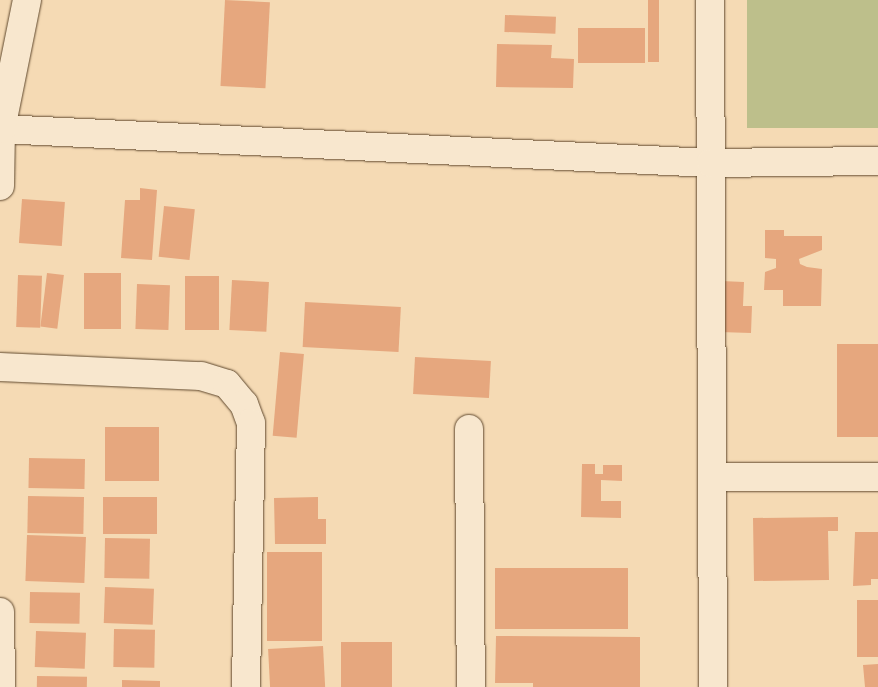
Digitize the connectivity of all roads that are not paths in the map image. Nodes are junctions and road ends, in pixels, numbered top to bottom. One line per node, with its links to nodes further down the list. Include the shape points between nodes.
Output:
1 (27, 0): 3 (street)
2 (710, 0): 5 (street)
3 (0, 129): 5 (street); 6 (street)
4 (878, 162): 5 (street)
5 (711, 163): 9 (street)
6 (0, 186)
7 (0, 367): 13 (street, via 201,376 227,384 244,404 251,423)
8 (469, 429): 14 (street)
9 (712, 477): 10 (street); 15 (street)
10 (878, 477)
11 (0, 612): 12 (street)
12 (1, 687)
13 (246, 687)
14 (471, 687)
15 (713, 687)

